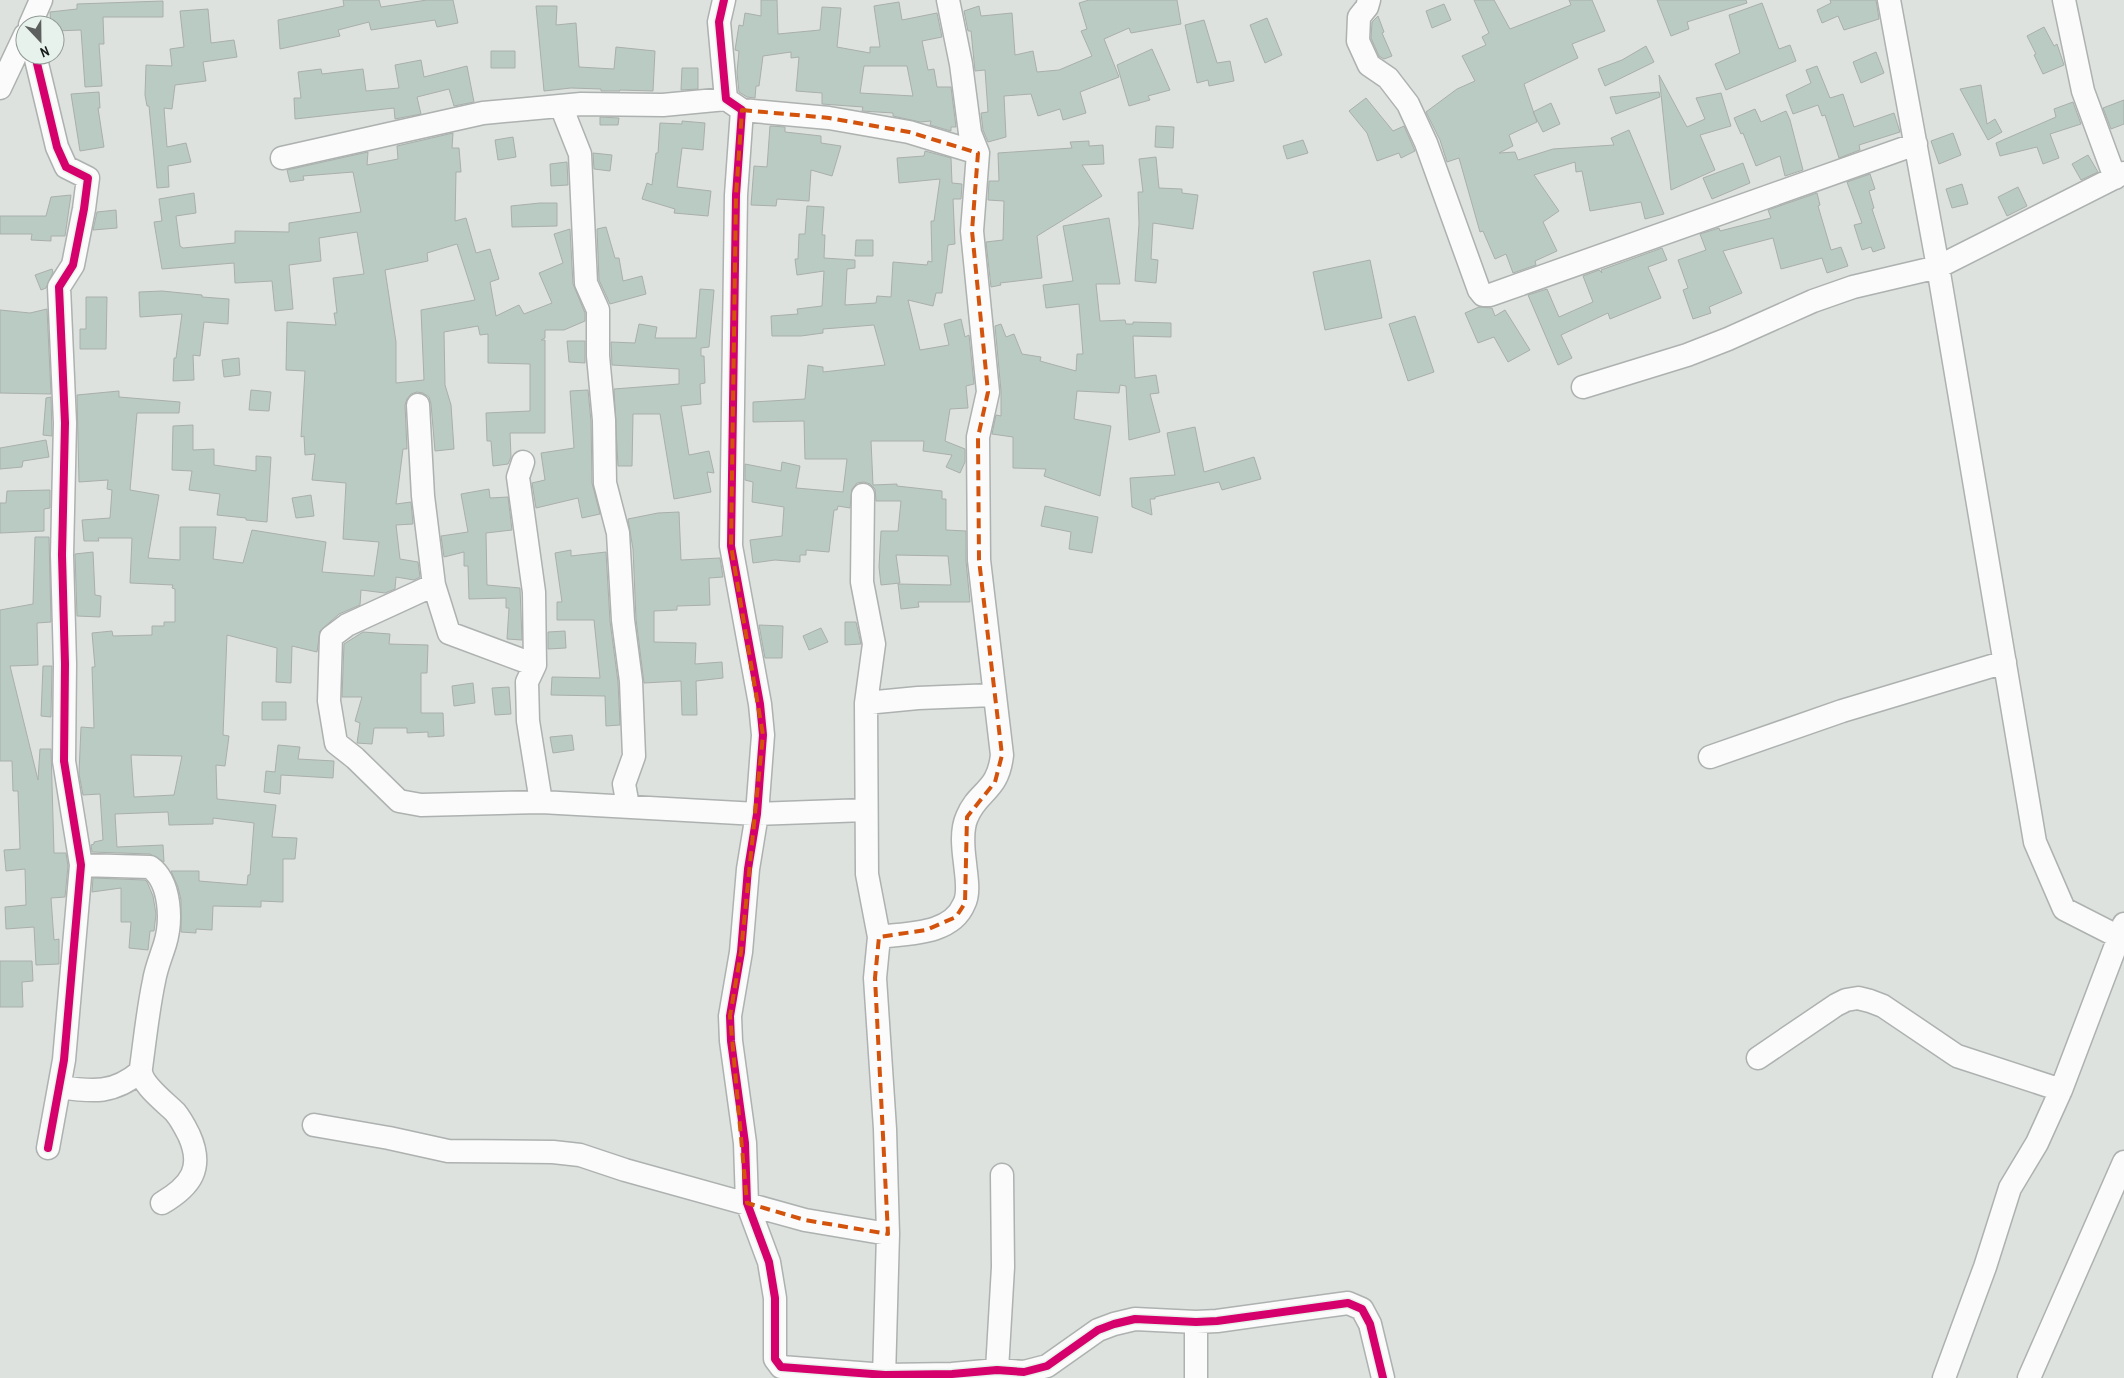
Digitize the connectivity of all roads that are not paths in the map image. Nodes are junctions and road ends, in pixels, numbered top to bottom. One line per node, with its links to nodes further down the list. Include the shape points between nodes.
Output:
1 (41, 0): 7 (street)
2 (724, 0): 11 (street, via 719,22)
3 (948, 0): 14 (street, via 970,133)
4 (1369, 0): 13 (street, via 1360,17 1358,41 1369,65 1388,78 1408,104 1426,143 1479,290 1484,295)
5 (1889, 0): 13 (street)
6 (2064, 0): 16 (street, via 2083,91)
7 (34, 15)
8 (15, 56): 10 (street)
9 (38, 65): 32 (street, via 60,154 66,167 88,178 73,265 59,287 65,423 62,555 64,761)
10 (0, 88)
11 (734, 105): 12 (street); 14 (street, via 909,132); 31 (street, via 736,195 731,546 760,704 762,727)
12 (561, 106): 15 (street, via 483,113); 29 (street, via 580,154 586,283 598,310 605,483 618,533 623,620 631,681 634,756 624,784)
13 (1916, 144): 17 (street)
14 (978, 153): 25 (street, via 972,231 988,392 978,437 979,560)
15 (282, 158)
16 (2120, 176): 17 (street)
17 (1938, 267): 18 (street, via 1853,286 1687,355); 23 (street)
18 (1583, 387)
19 (418, 405): 22 (street, via 423,496)
20 (523, 462): 24 (street, via 518,478 534,592)
21 (863, 494): 26 (street, via 862,582 874,644)
22 (434, 585): 24 (street, via 449,633); 28 (street, via 347,625 331,637 329,701 336,744 356,758 399,801 421,805)
23 (2005, 662): 27 (street, via 1842,711); 33 (street, via 2036,842 2049,877 2064,908)
24 (535, 665): 28 (street, via 526,682 528,721)
25 (994, 694): 26 (street); 34 (street, via 1001,770 995,782 975,804 966,822 965,903 956,917 945,925)
26 (866, 703): 30 (street)
27 (1710, 756)
28 (541, 802): 29 (street)
29 (628, 806): 31 (street)
30 (866, 810): 31 (street); 34 (street, via 867,874)
31 (757, 814): 43 (street, via 730,1016 745,1143)
32 (81, 865): 36 (street, via 150,866 158,872 163,884 168,910 166,943 153,982); 37 (street)
33 (2122, 931): 38 (street)
34 (879, 936): 45 (street, via 875,978)
35 (1758, 1058): 38 (street, via 1836,1005 1858,998 1882,1006 1957,1056)
36 (141, 1072): 37 (street, via 123,1084 99,1091); 44 (street, via 149,1087 183,1123 196,1156 192,1178)
37 (60, 1087): 40 (street)
38 (2061, 1090): 51 (street, via 2037,1143 2010,1188)
39 (314, 1125): 43 (street, via 448,1150 580,1155)
40 (48, 1148)
41 (2124, 1162): 52 (street)
42 (1002, 1175): 47 (street, via 1003,1267)
43 (747, 1203): 45 (street, via 805,1220); 48 (street, via 769,1262 775,1298 777,1364 781,1367)
44 (162, 1204)
45 (888, 1234): 48 (street)
46 (1196, 1322): 47 (street, via 1135,1319 1114,1324 1098,1330 1062,1356 1032,1371); 49 (street); 50 (street, via 1348,1303 1356,1305 1370,1324)
47 (997, 1370): 48 (street)
48 (885, 1376)
49 (1196, 1378)
50 (1383, 1378)
51 (1944, 1378)
52 (2029, 1378)

